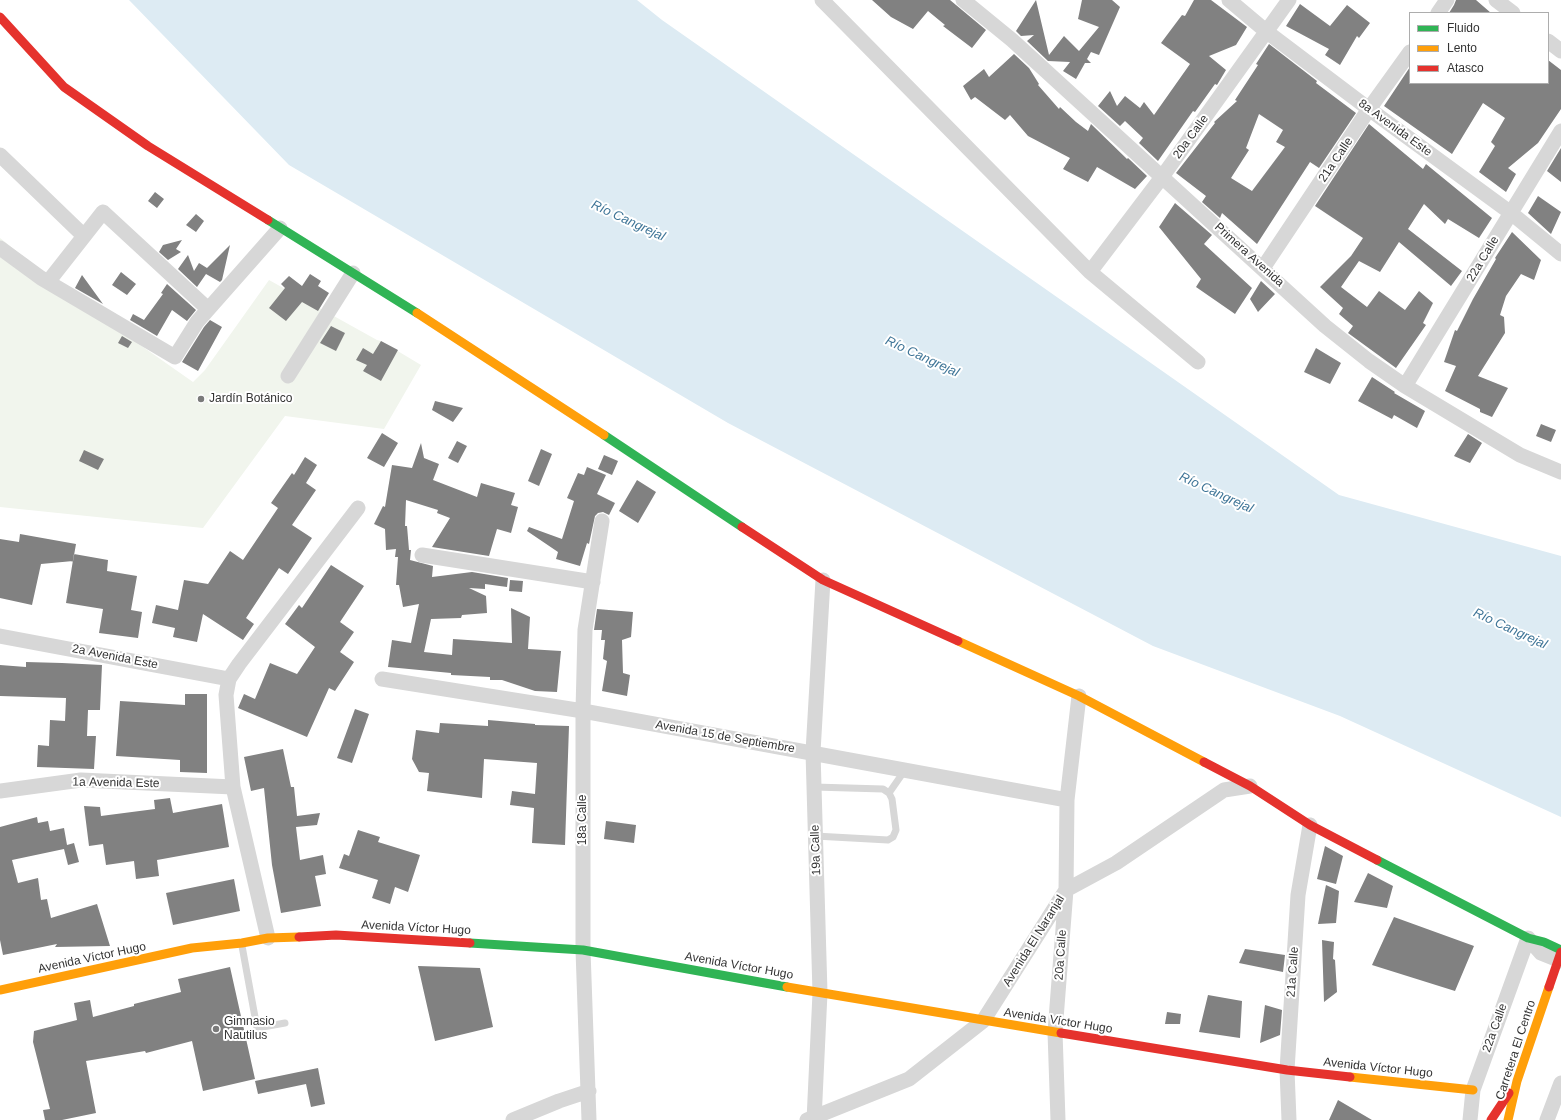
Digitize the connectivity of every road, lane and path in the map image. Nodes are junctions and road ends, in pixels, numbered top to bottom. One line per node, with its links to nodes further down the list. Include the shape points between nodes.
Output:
1 (822, 0): 24 (street)
2 (1229, 0): 10 (street, 8a Avenida Este)
3 (1289, 0): 10 (street, 20a Calle)
4 (1447, 0): 7 (street)
5 (1496, 0): 8 (street)
6 (968, 2): 17 (street, Primera Avenida)
7 (1439, 12)
8 (1512, 12)
9 (0, 17): 19 (street, via 64,87 148,146)
10 (1267, 32): 14 (street, 8a Avenida Este); 17 (street, 20a Calle)
11 (1549, 42): 12 (street)
12 (1561, 51)
13 (1409, 53): 14 (street, 21a Calle)
14 (1369, 109): 18 (street, 8a Avenida Este); 23 (street, 21a Calle)
15 (1561, 131): 18 (street, 22a Calle)
16 (0, 155): 20 (street)
17 (1162, 177): 23 (street, Primera Avenida); 24 (street, 20a Calle)
18 (1511, 213): 22 (street, 8a Avenida Este); 30 (street, 22a Calle)
19 (280, 228): 25 (street); 27 (street)
20 (84, 236): 26 (street); 27 (street, via 103,212)
21 (0, 248): 26 (street)
22 (1561, 254)
23 (1264, 268): 30 (street, Primera Avenida, via 1325,326)
24 (1090, 272): 28 (street)
25 (353, 273): 29 (street); 35 (street, via 435,324)
26 (48, 282): 27 (street, via 175,357 196,322)
27 (208, 309)
28 (1198, 362)
29 (288, 376)
30 (1405, 386): 31 (street, Primera Avenida, via 1520,455)
31 (1561, 472)
32 (358, 508): 38 (street)
33 (602, 521): 36 (street, 18a Calle)
34 (422, 556): 36 (street)
35 (823, 580): 40 (street); 42 (street, 19a Calle)
36 (593, 582): 41 (street, 18a Calle, via 585,630)
37 (0, 636): 38 (street, 2a Avenida Este)
38 (229, 679): 45 (street, via 226,695)
39 (382, 679): 41 (street, Avenida 15 de Septiembre)
40 (1080, 696): 44 (street); 49 (street, 20a Calle)
41 (583, 711): 42 (street, Avenida 15 de Septiembre); 56 (street, 18a Calle)
42 (813, 752): 43 (street, Avenida 15 de Septiembre); 46 (street, 19a Calle)
43 (906, 770): 48 (lane); 49 (street, Avenida 15 de Septiembre)
44 (1250, 786): 50 (street); 52 (street, Avenida El Naranjal, via 1224,790 1116,863)
45 (233, 787): 47 (street, 1a Avenida Este, via 81,780); 53 (street)
46 (814, 787): 48 (lane, via 883,789); 51 (street, 19a Calle)
47 (0, 791)
48 (889, 793): 51 (lane, via 896,830 893,837 888,840)
49 (1067, 800): 52 (street, 20a Calle)
50 (1310, 825): 54 (street); 64 (street, 21a Calle, via 1298,896)
51 (815, 836): 60 (street, 19a Calle)
52 (1066, 890): 61 (street, Avenida El Naranjal); 63 (street, 20a Calle)
53 (268, 938): 55 (street, Avenida Víctor Hugo); 56 (street, Avenida Víctor Hugo, via 336,935)
54 (1528, 938): 57 (street, via 1544,942); 58 (street, via 1541,953); 67 (street, 22a Calle)
55 (242, 943): 59 (street, Avenida Víctor Hugo, via 192,948); 62 (lane, via 258,1028)
56 (583, 950): 60 (street, Avenida Víctor Hugo); 68 (street, 18a Calle)
57 (1561, 951): 65 (street, Carretera El Centro, bridge)
58 (1561, 961)
59 (0, 990)
60 (820, 993): 61 (street, Avenida Víctor Hugo); 69 (street, 19a Calle)
61 (983, 1021): 63 (street, Avenida Víctor Hugo); 69 (street, Avenida El Naranjal, via 909,1079)
62 (285, 1023)
63 (1055, 1032): 64 (street, Avenida Víctor Hugo); 72 (street, 20a Calle)
64 (1287, 1070): 67 (street, Avenida Víctor Hugo); 73 (street, 21a Calle)
65 (1517, 1081): 75 (street); 76 (street, Carretera El Centro)
66 (1561, 1083): 77 (street)
67 (1473, 1090): 74 (street, 22a Calle)
68 (589, 1092): 70 (street); 71 (street, 18a Calle)
69 (812, 1119)
70 (513, 1120)
71 (589, 1120)
72 (1058, 1120)
73 (1289, 1120)
74 (1470, 1120)
75 (1491, 1120)
76 (1508, 1120)
77 (1547, 1120)

